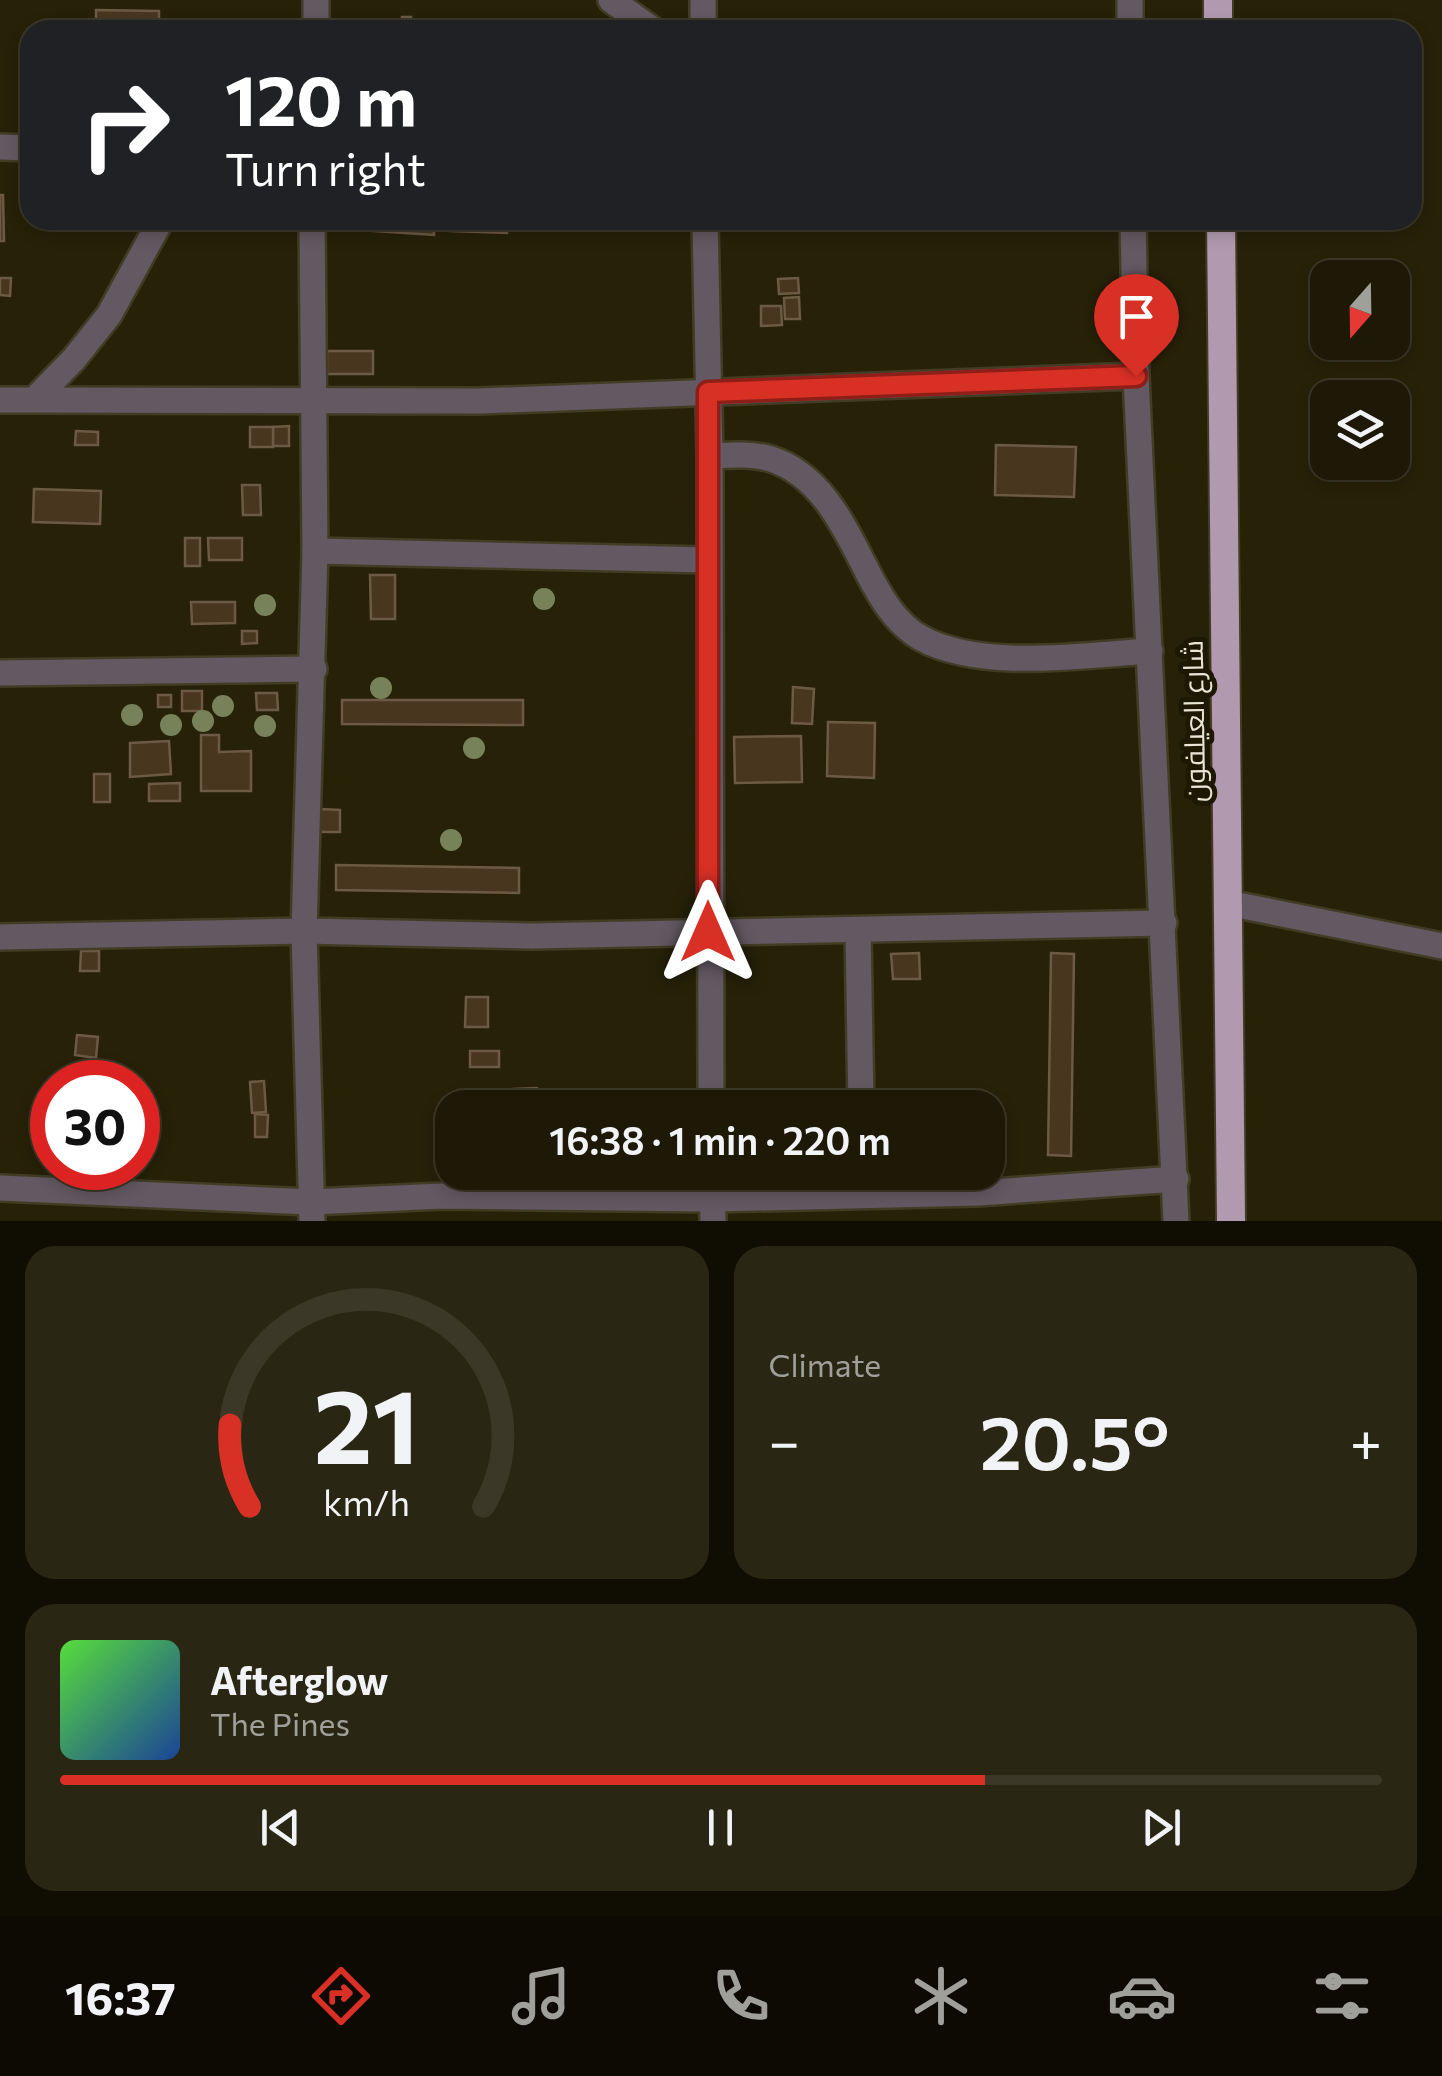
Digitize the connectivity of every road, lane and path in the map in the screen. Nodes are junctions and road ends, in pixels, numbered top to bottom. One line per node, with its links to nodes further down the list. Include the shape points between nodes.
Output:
1 (610, 0): 2 (street)
2 (639, 20)
3 (156, 230): 10 (street, via 110,315)
4 (312, 230): 12 (street)
5 (705, 230): 9 (street)
6 (1134, 230): 8 (street)
7 (1221, 230): 19 (highway, شارع العيلفون)
8 (1136, 376): 9 (street); 16 (street)
9 (708, 392): 12 (street); 13 (street)
10 (36, 398): 11 (street); 12 (street)
11 (0, 400)
12 (315, 402): 14 (street)
13 (710, 456): 15 (street); 16 (street, via 771,459 806,479 842,521 882,599 921,638 982,655)
14 (315, 550): 15 (street); 17 (street)
15 (708, 560): 23 (street)
16 (1150, 652): 20 (street)
17 (314, 669): 18 (street); 22 (street)
18 (0, 673)
19 (1228, 903): 25 (street); 35 (highway, شارع العيلفون)
20 (1164, 923): 21 (street); 28 (street)
21 (858, 930): 23 (street); 27 (street)
22 (304, 931): 23 (street); 24 (street); 33 (street)
23 (708, 932): 26 (street)
24 (0, 937)
25 (1442, 946)
26 (711, 1090)
27 (860, 1090)
28 (1176, 1178): 31 (street); 34 (street)
29 (0, 1188): 33 (street)
30 (828, 1190): 32 (street)
31 (939, 1190)
32 (713, 1210): 33 (street, via 442,1196)
33 (311, 1212)
34 (1176, 1221)
35 (1231, 1221)

